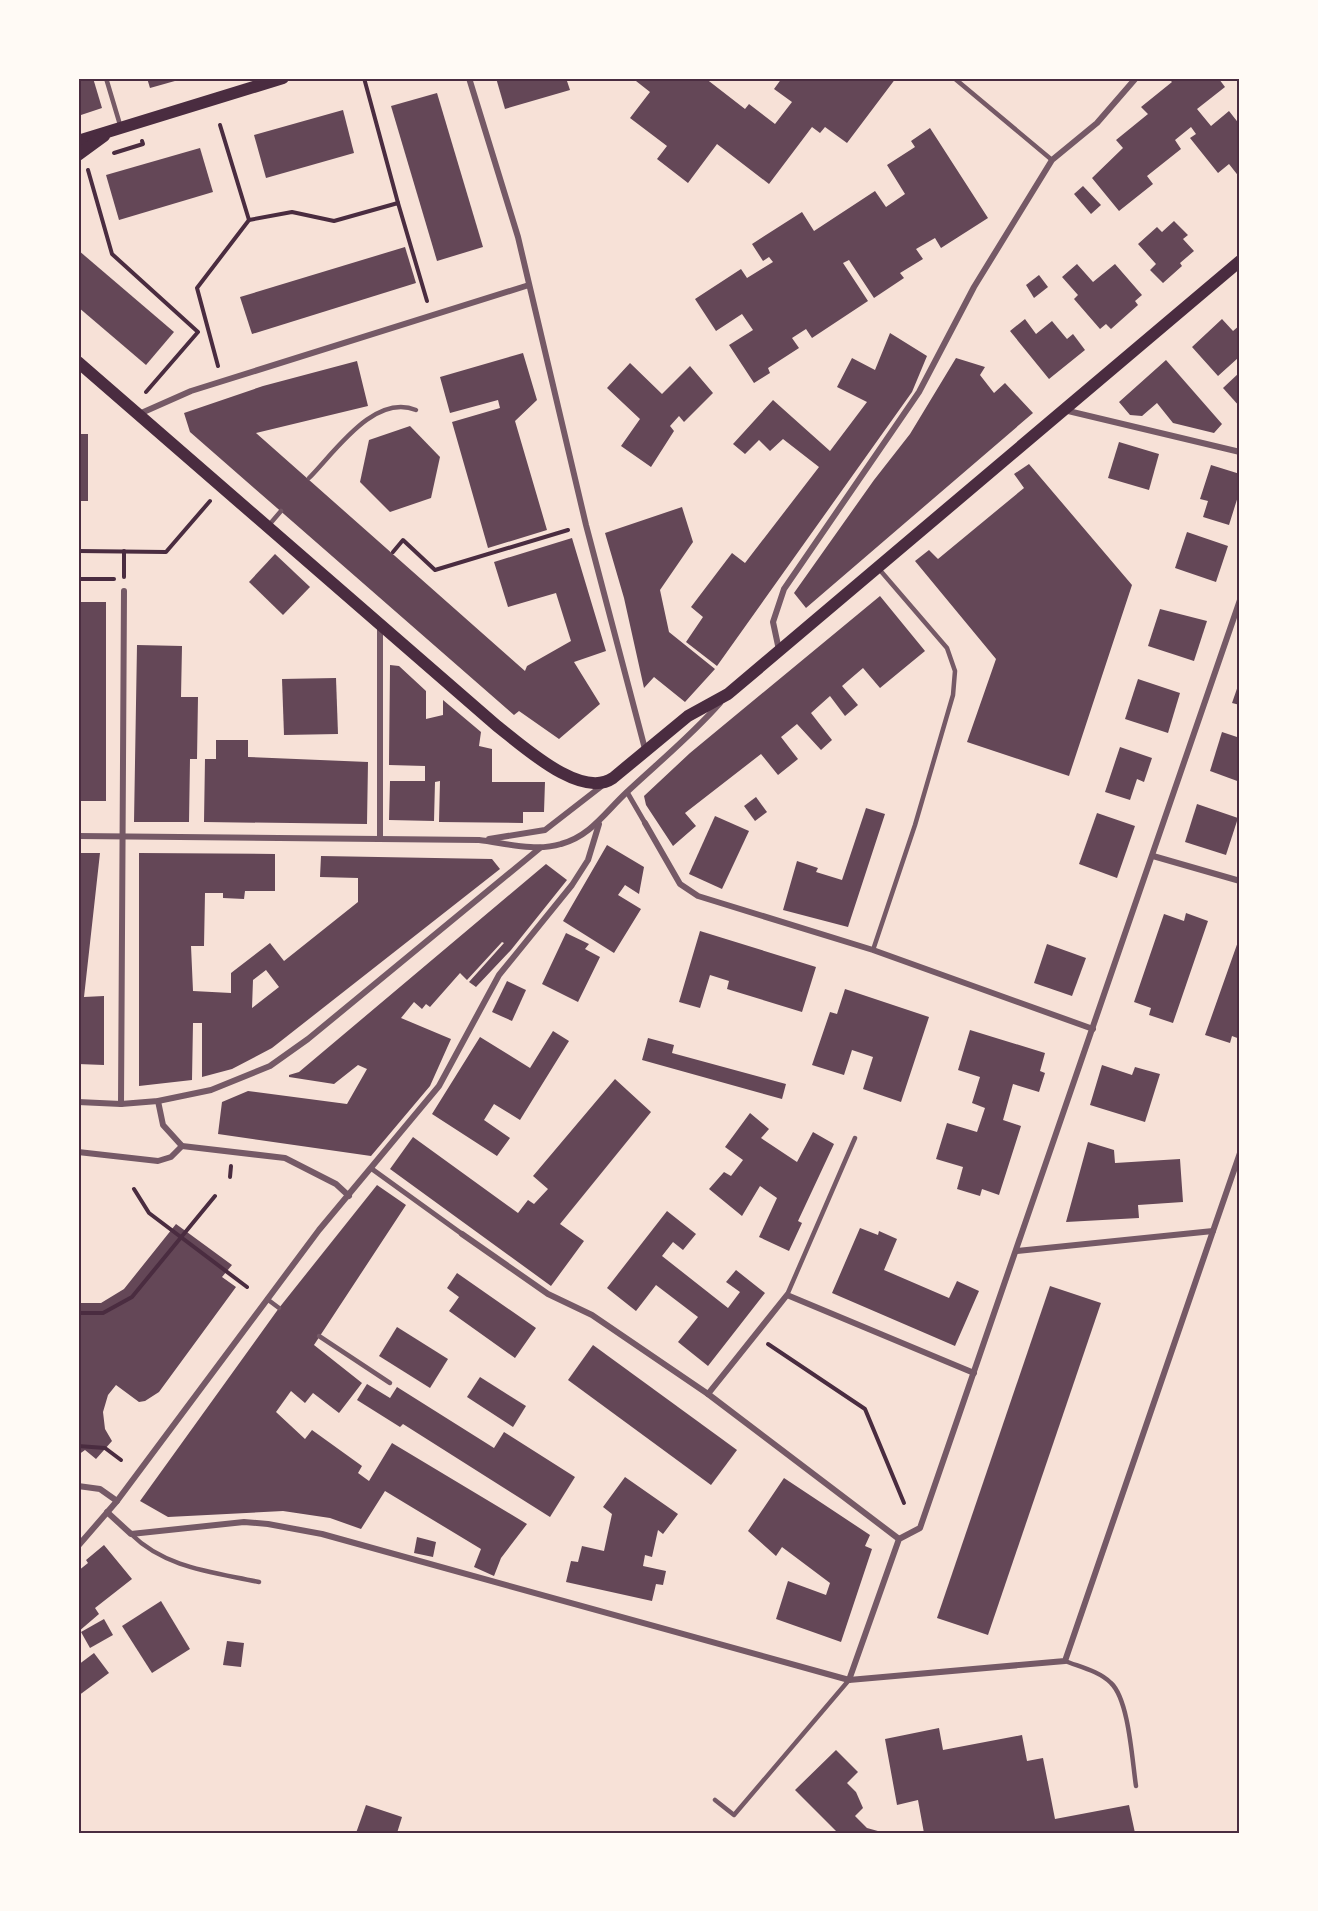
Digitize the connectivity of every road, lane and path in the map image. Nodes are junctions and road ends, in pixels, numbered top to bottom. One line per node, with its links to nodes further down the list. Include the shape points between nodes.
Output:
1 (106, 78): 10 (lane)
2 (283, 78): 10 (main road)
3 (297, 78): 4 (street)
4 (332, 78)
5 (364, 78): 16 (path)
6 (469, 78): 19 (street)
7 (954, 78): 15 (lane)
8 (1136, 78): 15 (street, via 1092,127)
9 (220, 125): 17 (path)
10 (115, 129): 11 (main road); 14 (main road)
11 (78, 141)
12 (143, 144): 13 (path)
13 (109, 155)
14 (82, 158): 23 (path, via 112,254 198,332 145,394)
15 (1052, 160): 41 (street, via 974,287 914,399 784,589 773,622)
16 (398, 203): 17 (path, via 334,221 292,212); 20 (path)
17 (249, 220): 22 (path, via 198,288)
18 (1240, 261): 25 (main road)
19 (530, 285): 22 (street); 43 (street, via 586,525)
20 (427, 301)
21 (78, 362): 26 (main road)
22 (222, 382): 23 (street)
23 (157, 405): 26 (street)
24 (416, 410): 28 (lane, via 398,406 371,417)
25 (1063, 410): 27 (street); 36 (main road)
26 (139, 414): 31 (main road)
27 (1240, 452)
28 (309, 478)
29 (210, 501): 34 (path, via 166,552)
30 (281, 511): 31 (lane)
31 (267, 527): 40 (main road)
32 (568, 530): 35 (path, via 435,570 404,540)
33 (78, 551): 34 (path)
34 (124, 551): 37 (path, via 124,580)
35 (393, 552)
36 (878, 567): 41 (main road); 55 (lane, via 947,648 956,678 928,783)
37 (78, 579)
38 (124, 591): 49 (street)
39 (1240, 600): 53 (street)
40 (380, 625): 44 (main road, via 537,756 579,780); 50 (street)
41 (779, 650): 42 (main road)
42 (728, 694): 43 (main road, via 688,716); 45 (street, via 702,724)
43 (645, 749): 44 (main road)
44 (606, 783): 51 (street, via 545,831)
45 (627, 792): 46 (street); 47 (street)
46 (645, 823): 55 (street, via 680,884 698,896)
47 (598, 824): 52 (street, via 561,844); 64 (street, via 588,860 572,885 499,975 439,1086)
48 (78, 836): 49 (street)
49 (123, 837): 50 (street); 59 (street)
50 (380, 838): 51 (street)
51 (479, 840): 52 (street)
52 (540, 848): 57 (street, via 270,1066 211,1089)
53 (1153, 856): 54 (street); 56 (street)
54 (1240, 880)
55 (873, 950): 56 (street)
56 (1093, 1029): 71 (street)
57 (158, 1101): 59 (street); 61 (street, via 161,1121)
58 (78, 1102): 59 (street)
59 (121, 1104)
60 (855, 1138): 73 (lane)
61 (182, 1146): 62 (street, via 171,1157 158,1161); 67 (street, via 285,1158 336,1184)
62 (78, 1152)
63 (1240, 1153): 68 (street)
64 (372, 1169): 67 (street); 69 (street)
65 (134, 1189): 70 (path, via 149,1213)
66 (215, 1196): 70 (path)
67 (349, 1196): 74 (street)
68 (1213, 1232): 71 (street); 92 (street)
69 (462, 1234): 81 (street, via 548,1294 592,1315)
70 (181, 1237): 72 (path); 76 (path, via 132,1297 103,1313)
71 (1017, 1251): 79 (street)
72 (247, 1287)
73 (787, 1295): 77 (street); 79 (street)
74 (267, 1299): 75 (lane); 85 (street)
75 (279, 1308)
76 (78, 1313)
77 (755, 1335): 81 (street); 86 (path, via 865,1409)
78 (319, 1336): 80 (lane)
79 (974, 1373): 89 (street, via 920,1528)
80 (390, 1383)
81 (708, 1394): 89 (street)
82 (78, 1446): 83 (path, via 105,1448)
83 (121, 1460)
84 (78, 1486): 85 (street, via 100,1489)
85 (117, 1501): 87 (street)
86 (904, 1503)
87 (107, 1512): 88 (street); 90 (street)
88 (131, 1534): 91 (lane, via 163,1558); 93 (street, via 244,1522 304,1531)
89 (899, 1539): 93 (street)
90 (78, 1546)
91 (259, 1582)
92 (1065, 1661): 93 (street); 94 (lane, via 1101,1676 1116,1689)
93 (849, 1680): 95 (lane, via 734,1815)
94 (1136, 1786)
95 (716, 1800)

